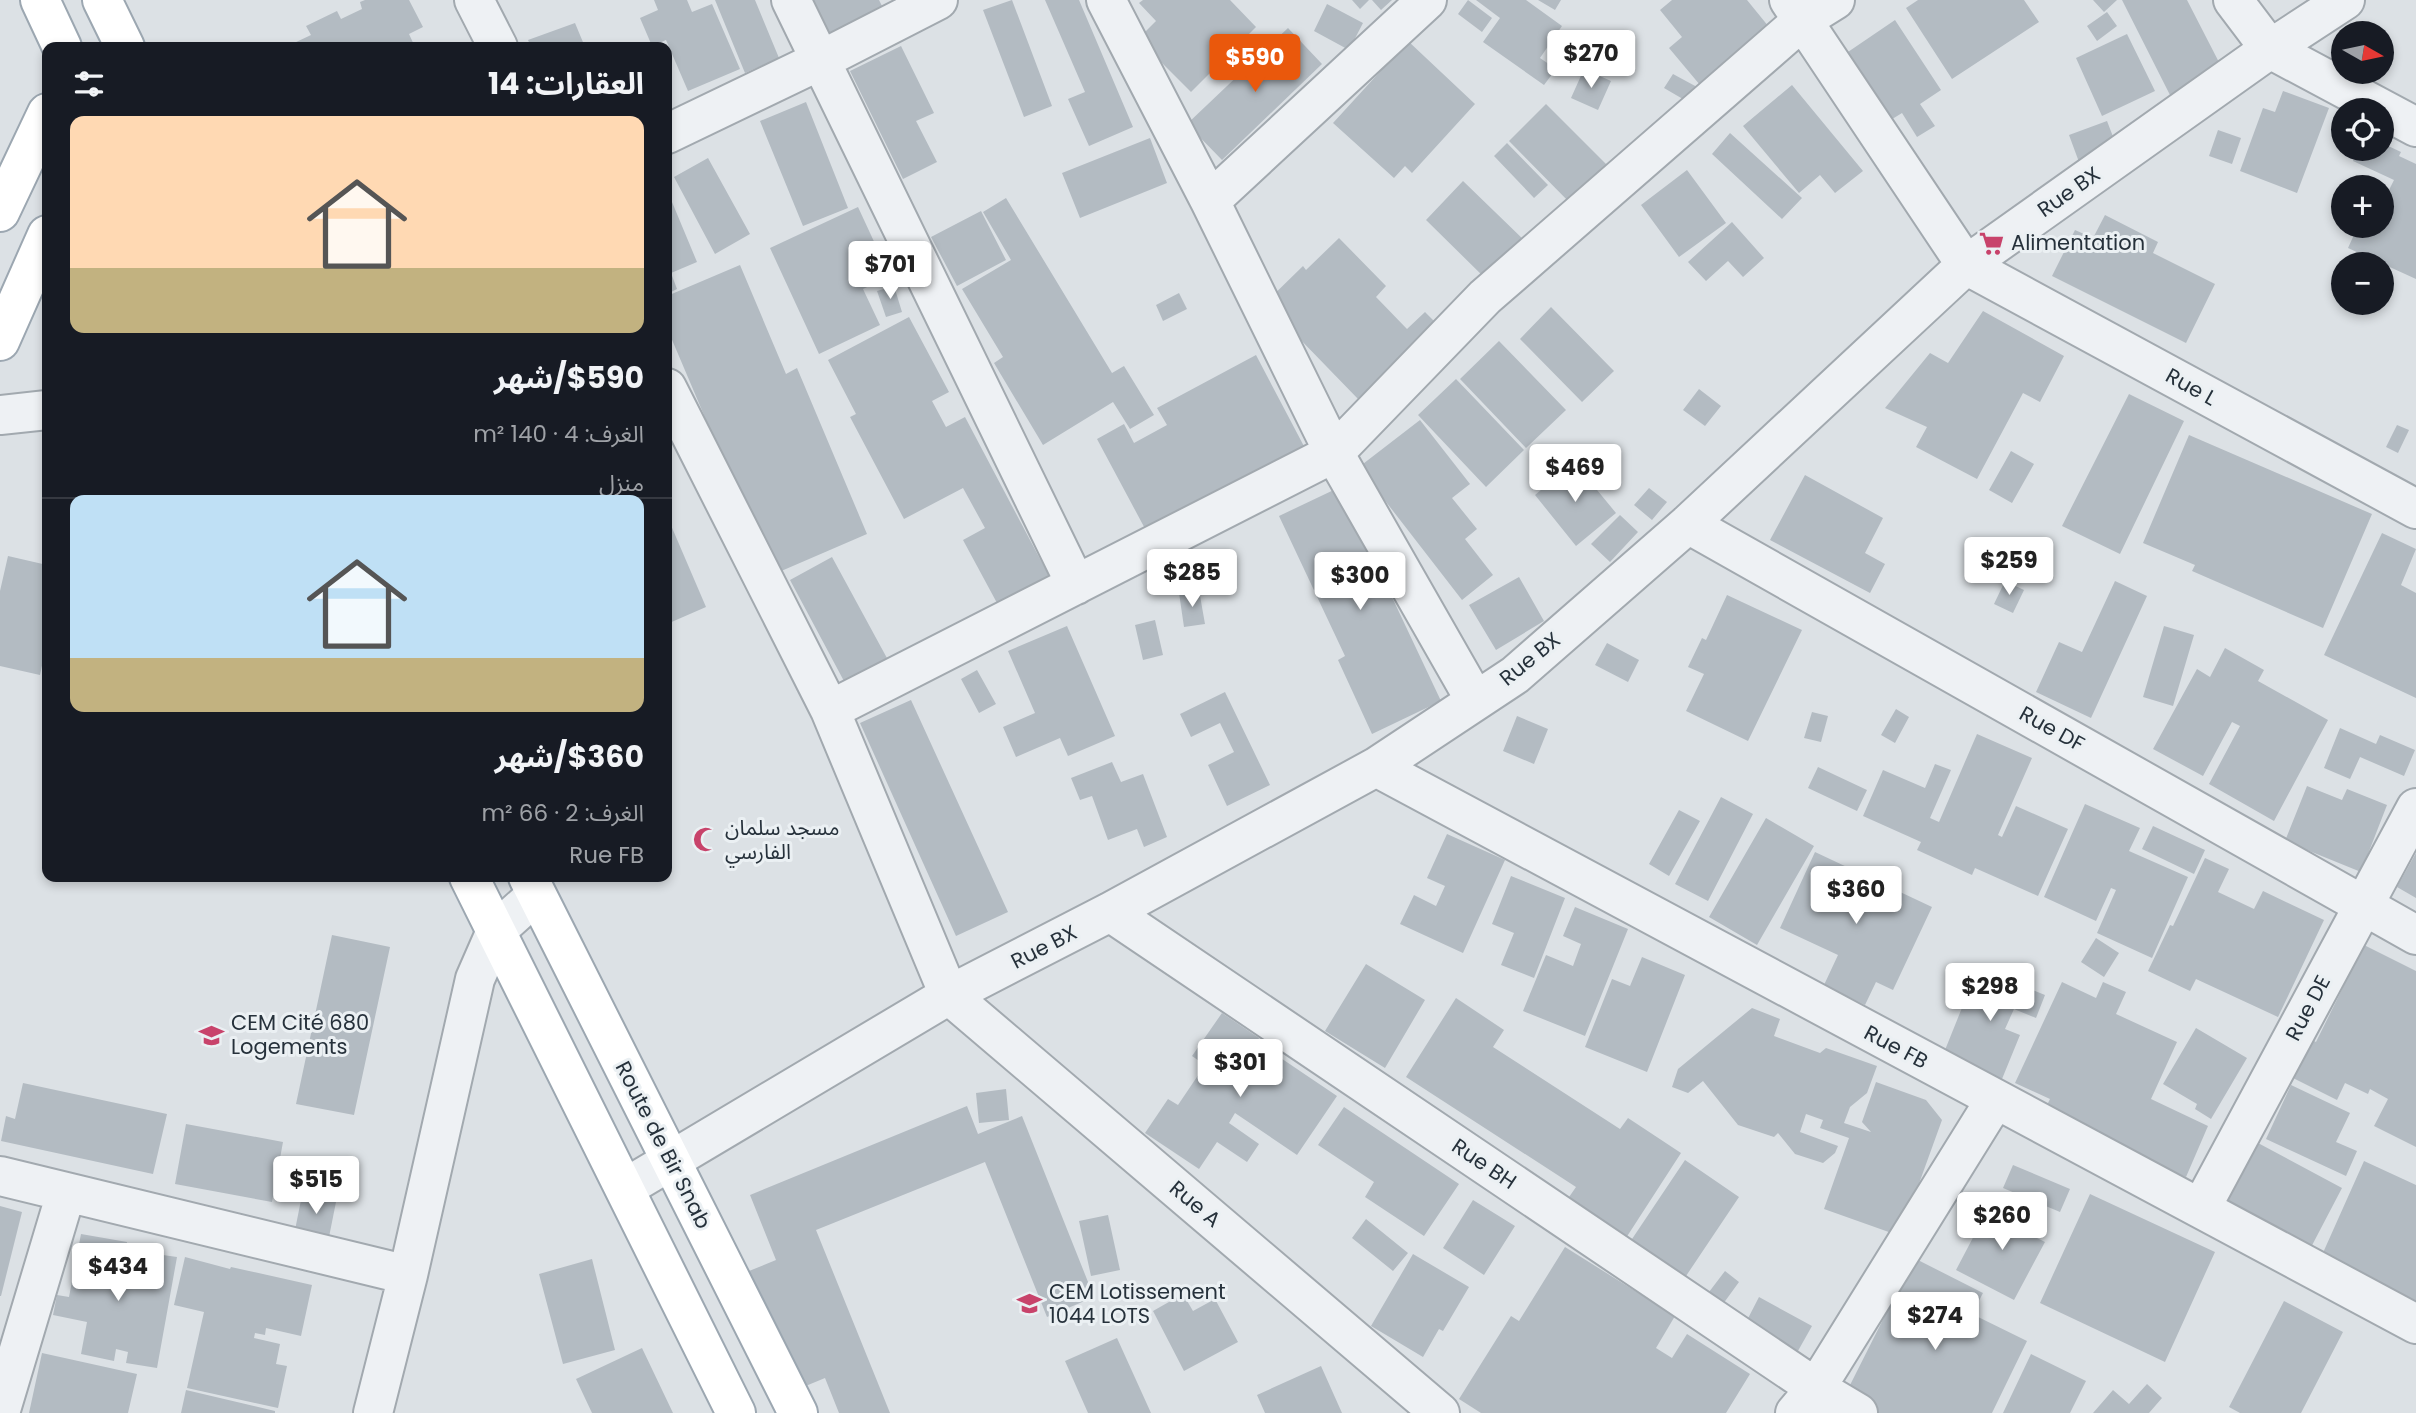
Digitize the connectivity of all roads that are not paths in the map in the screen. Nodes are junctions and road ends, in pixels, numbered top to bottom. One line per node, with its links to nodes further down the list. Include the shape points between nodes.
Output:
1 (40, 0): 12 (main road)
2 (474, 0): 14 (street)
3 (791, 0): 16 (street)
4 (937, 0): 16 (street)
5 (1106, 0): 20 (street)
6 (1427, 0): 20 (street)
7 (1835, 0): 10 (street)
8 (2233, 0): 15 (street)
9 (2345, 0): 15 (street, Rue BX)
10 (1796, 10): 23 (street); 28 (street, via 1485,297)
11 (112, 21): 13 (main road)
12 (60, 42)
13 (90, 42)
14 (495, 42)
15 (2270, 49): 18 (street); 23 (street, Rue BX)
16 (821, 60): 19 (street); 31 (street)
17 (42, 124): 21 (main road)
18 (2416, 127)
19 (672, 132)
20 (1210, 201): 28 (street)
21 (0, 212)
22 (42, 246): 24 (main road)
23 (1966, 265): 29 (street, Rue L); 30 (street, Rue BX)
24 (0, 341)
25 (672, 398): 33 (street)
26 (42, 411): 27 (street)
27 (0, 415)
28 (1334, 453): 31 (street); 32 (street)
29 (2416, 509)
30 (1688, 524): 32 (street, Rue BX, via 1515,675); 38 (street, Rue DF)
31 (1076, 585): 33 (street)
32 (1475, 699): 34 (street, Rue BX)
33 (830, 710): 42 (street)
34 (1376, 767): 39 (street, Rue BX); 43 (street, Rue FB)
35 (2416, 808): 38 (street, Rue DE)
36 (472, 882): 40 (main road)
37 (532, 886): 40 (street); 44 (main road, Route de Bir Snab)
38 (2364, 905): 41 (street, Rue DF); 48 (street, Rue DE)
39 (1110, 912): 42 (street, Rue BX); 51 (street, Rue BH)
40 (496, 931): 46 (main road); 49 (street, via 475,979)
41 (2416, 935)
42 (949, 995): 44 (street, Rue BX); 56 (street, Rue A)
43 (1995, 1100): 48 (street, Rue FB); 51 (street)
44 (671, 1160): 46 (street, Rue BX); 55 (main road, Route de Bir Snab)
45 (0, 1176): 47 (street)
46 (625, 1188): 54 (main road)
47 (66, 1193): 49 (street); 52 (street)
48 (2201, 1208): 50 (street, Rue FB)
49 (408, 1275): 53 (street)
50 (2416, 1324)
51 (1805, 1400): 57 (street, Rue BH)
52 (0, 1413)
53 (373, 1413)
54 (736, 1413)
55 (798, 1413)
56 (1440, 1413)
57 (1858, 1413)

